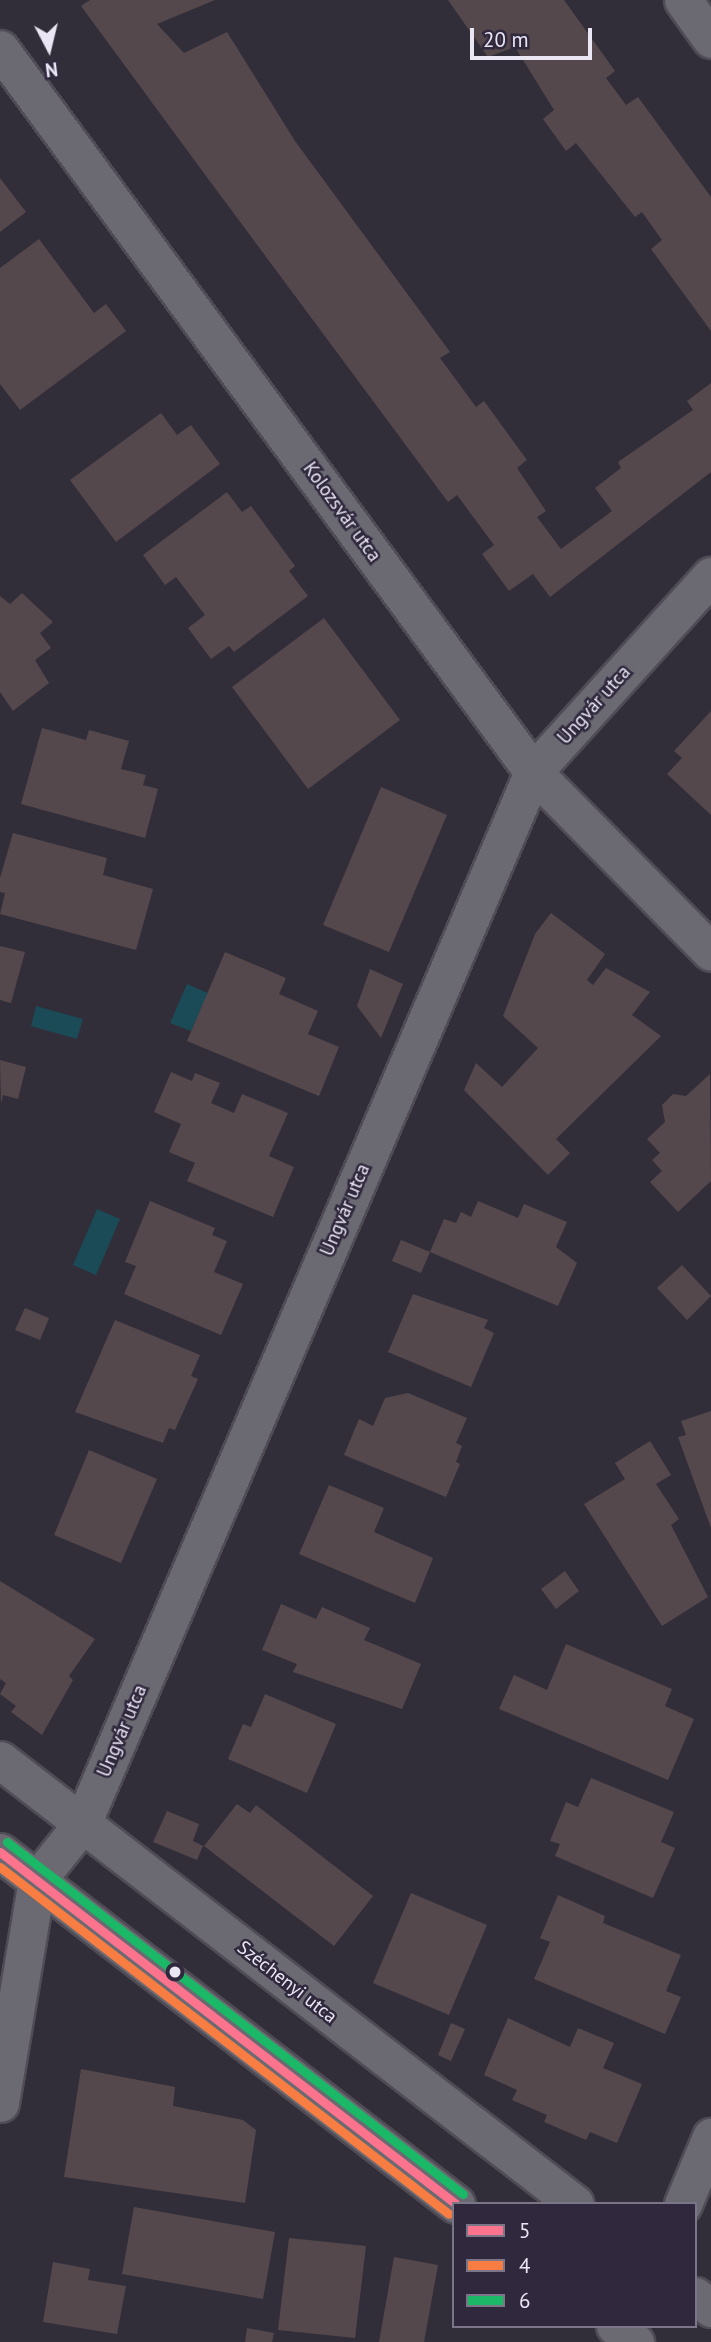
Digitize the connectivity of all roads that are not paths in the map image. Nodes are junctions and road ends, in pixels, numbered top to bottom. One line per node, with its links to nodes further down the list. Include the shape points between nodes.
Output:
1 (683, 0): 2 (street)
2 (711, 39)
3 (0, 49): 5 (street, Kolozsvár utca)
4 (711, 576): 5 (street, Ungvár utca)
5 (533, 772): 6 (street, Kolozsvár utca); 8 (street, Ungvár utca)
6 (711, 952)
7 (0, 1760): 8 (street, Széchenyi utca)
8 (82, 1824): 10 (street, Ungvár utca); 14 (street, Széchenyi utca)
9 (0, 1852): 10 (street)
10 (37, 1880): 11 (street); 13 (street)
11 (0, 2103)
12 (711, 2137): 15 (street)
13 (453, 2202)
14 (572, 2202)
15 (684, 2202)
16 (618, 2328): 17 (street)
17 (635, 2342)

